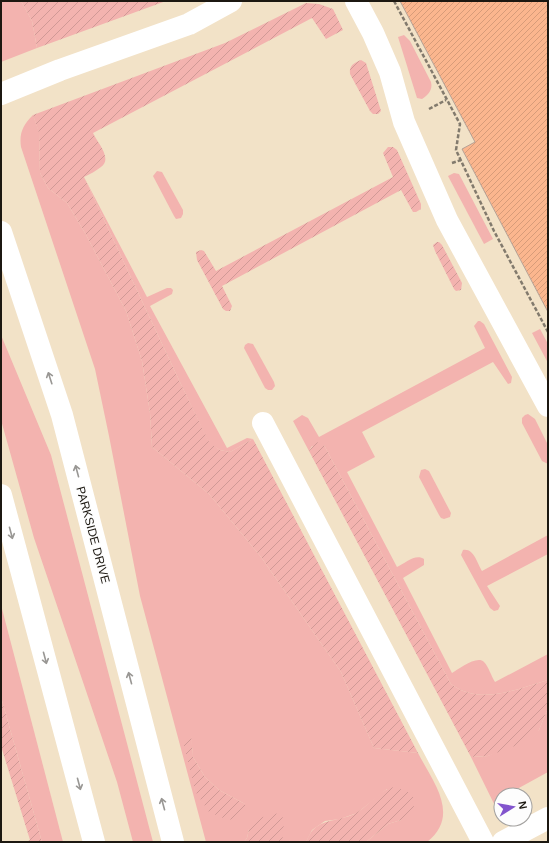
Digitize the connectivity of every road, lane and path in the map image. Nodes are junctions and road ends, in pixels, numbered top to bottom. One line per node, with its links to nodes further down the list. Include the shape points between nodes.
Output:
1 (232, 1): 4 (street, via 189,24)
2 (356, 1): 7 (street, via 390,72 404,122 448,220)
3 (394, 1): 6 (path, via 460,124 456,150 494,230)
4 (1, 94)
5 (1, 232): 12 (street, PARKSIDE DRIVE, one-way to 5, via 62,414)
6 (548, 332)
7 (548, 406)
8 (263, 423): 13 (street)
9 (1, 495): 11 (street, one-way to 11)
10 (548, 818): 14 (street)
11 (94, 842)
12 (173, 842)
13 (483, 842)
14 (504, 842)

